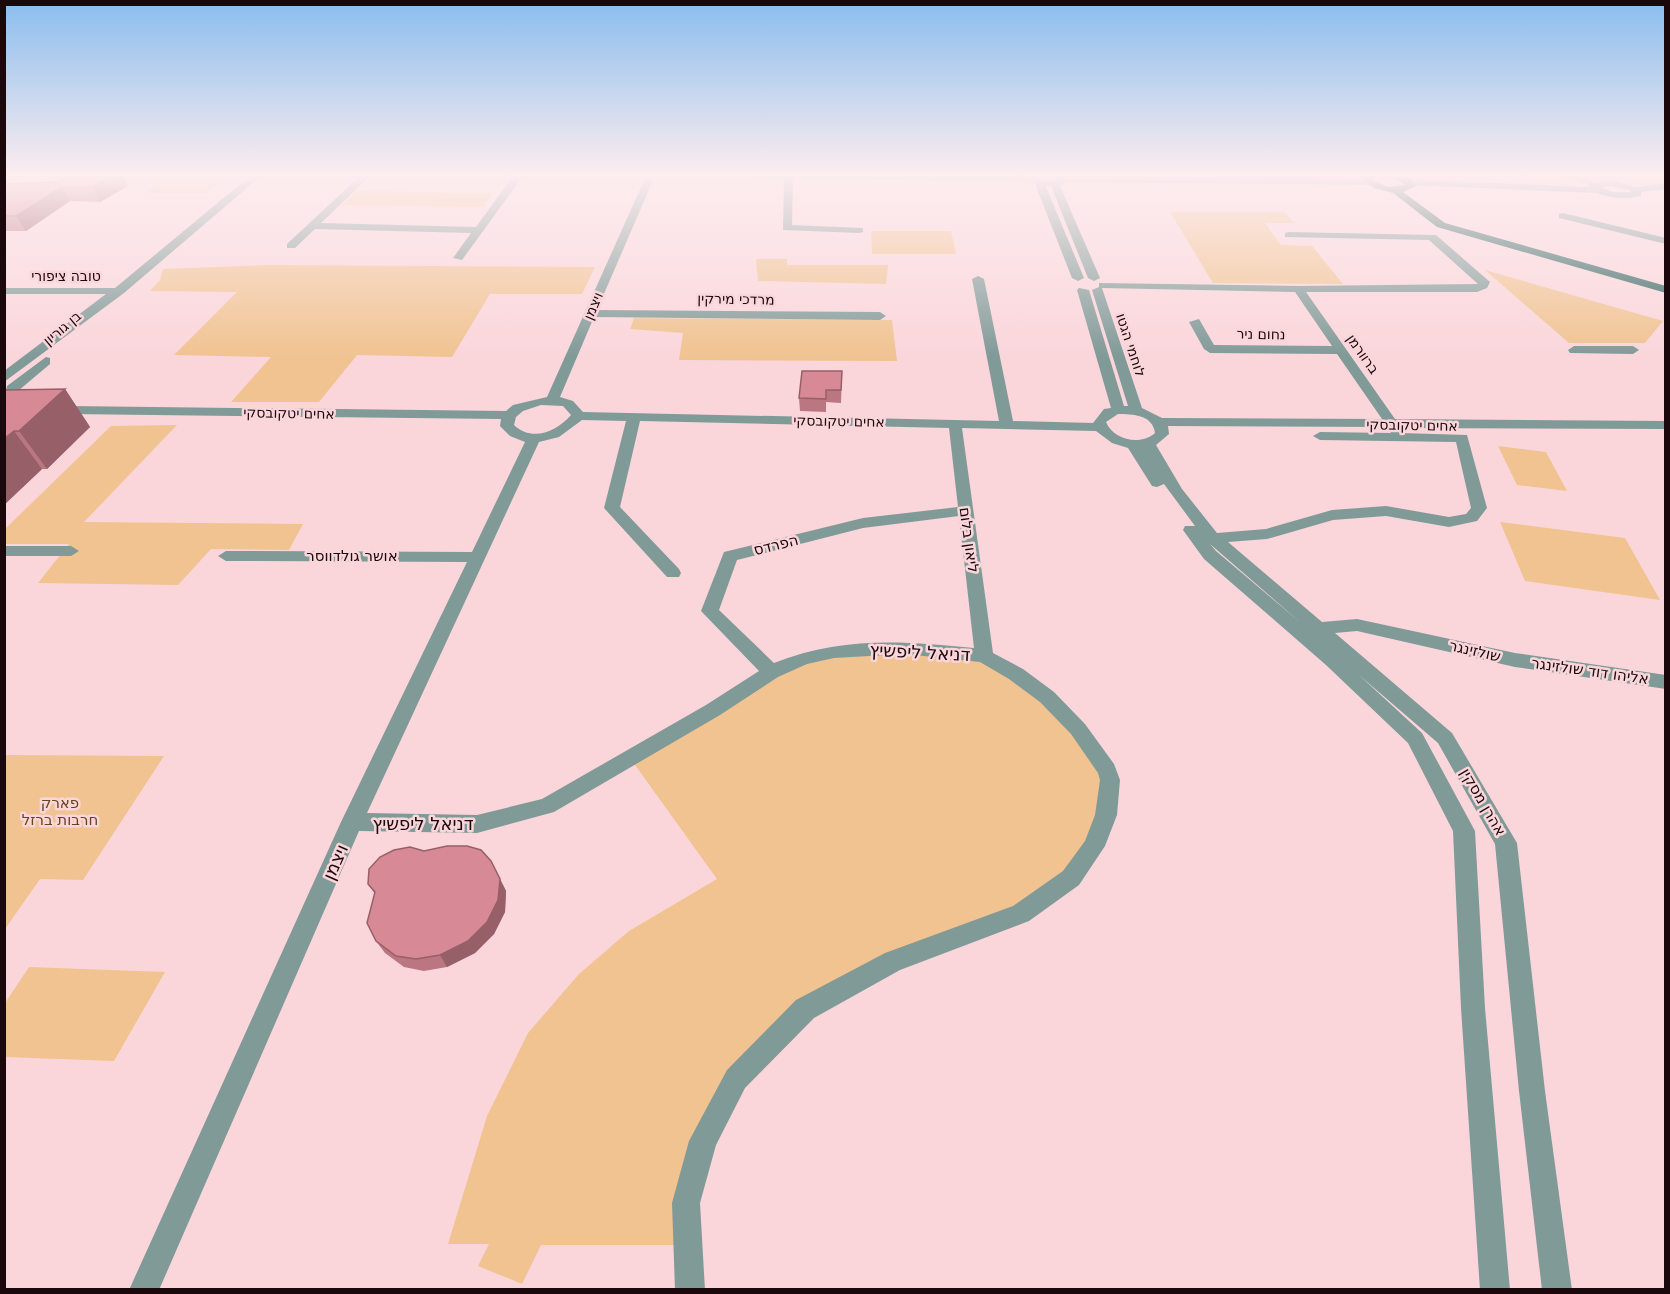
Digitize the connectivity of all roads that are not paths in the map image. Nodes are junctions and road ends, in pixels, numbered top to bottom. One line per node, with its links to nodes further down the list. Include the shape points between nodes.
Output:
1 (183, 236): 21 (street, בן גוריון)
2 (301, 236): 12 (street)
3 (474, 236): 13 (street)
4 (624, 236): 22 (street, ויצמן)
5 (1061, 236): 16 (street, לוחמי הגטו)
6 (1081, 236): 17 (street, לוחמי הגטו)
7 (1388, 236): 18 (street, via 1432,237 1484,282 1483,286)
8 (1480, 236): 19 (main road)
9 (1507, 236): 15 (main road)
10 (1646, 236): 11 (street)
11 (1665, 241)
12 (291, 246)
13 (458, 258)
14 (978, 279): 38 (street)
15 (1665, 281)
16 (1081, 284): 17 (street); 31 (street, לוחמי הגטו)
17 (1098, 284): 18 (street); 32 (street, לוחמי הגטו)
18 (1298, 290): 25 (street, ברוורמן)
19 (1665, 290)
20 (4, 291): 21 (street, טובה ציפורי)
21 (123, 291): 28 (street, בן גוריון); 30 (street, בן גוריון, via 12,389)
22 (591, 313): 23 (street, מרדכי מירקין); 29 (street, ויצמן)
23 (880, 316)
24 (1195, 322): 25 (street, נחום ניר, via 1210,349)
25 (1342, 350): 37 (street, ברוורמן)
26 (1574, 350): 27 (street)
27 (1633, 350)
28 (4, 378)
29 (552, 400): 33 (street, via 529,403); 34 (street, via 575,408)
30 (5, 404): 33 (street, אחים יטקובסקי, via 69,411)
31 (1118, 410): 32 (street); 40 (street, via 1102,416)
32 (1136, 410): 41 (street)
33 (509, 416): 44 (street, via 507,426 511,431)
34 (578, 416): 35 (street, אחים יטקובסקי); 44 (street, via 558,434)
35 (634, 417): 36 (street, אחים יטקובסקי); 52 (street, via 612,508)
36 (955, 424): 38 (street, אחים יטקובסקי); 46 (street, ליאון בלום)
37 (1393, 424): 39 (street, אחים יטקובסקי); 41 (street, אחים יטקובסקי); 42 (street, ברוורמן)
38 (1007, 425): 40 (street, אחים יטקובסקי)
39 (1665, 425)
40 (1100, 427): 41 (street, via 1116,440)
41 (1151, 436): 42 (street, אחים יטקובסקי); 47 (street, אהרן מסקין, via 1175,491); 61 (street, אהרן מסקין, via 1164,496 1210,555 1415,738 1464,831)
42 (1400, 437): 45 (street, אחים יטקובסקי)
43 (1665, 437): 45 (street, אחים יטקובסקי)
44 (534, 438): 51 (street, ויצמן)
45 (1462, 438): 47 (street, via 1479,508 1471,518 1449,522 1386,510 1332,515 1267,534)
46 (964, 511): 54 (street, ליאון בלום); 56 (street, הפרדס, via 863,523 730,556 710,611)
47 (1213, 538): 53 (street, אהרן מסקין)
48 (4, 551): 49 (street)
49 (71, 551)
50 (226, 556): 51 (street, אושר גולדווסר)
51 (477, 557): 58 (street, ויצמן)
52 (673, 573)
53 (1318, 629): 55 (street, שולזינגר, via 1357,625); 62 (street, אהרן מסקין, via 1445,738 1506,843)
54 (984, 656): 56 (street, דניאל ליפשיץ, via 905,648 834,651 802,658); 60 (street, דניאל ליפשיץ, via 1047,697 1078,729 1107,770 1110,780 1106,815 1094,846 1071,878 1021,914 893,961 805,1009 736,1079 703,1141 686,1203)
55 (1515, 660): 57 (street, אליהו דוד שולזינגר)
56 (771, 672): 58 (street, דניאל ליפשיץ, via 547,806 477,824)
57 (1665, 682)
58 (352, 822): 59 (street, ויצמן)
59 (144, 1290)
60 (690, 1290)
61 (1495, 1290)
62 (1557, 1290)

